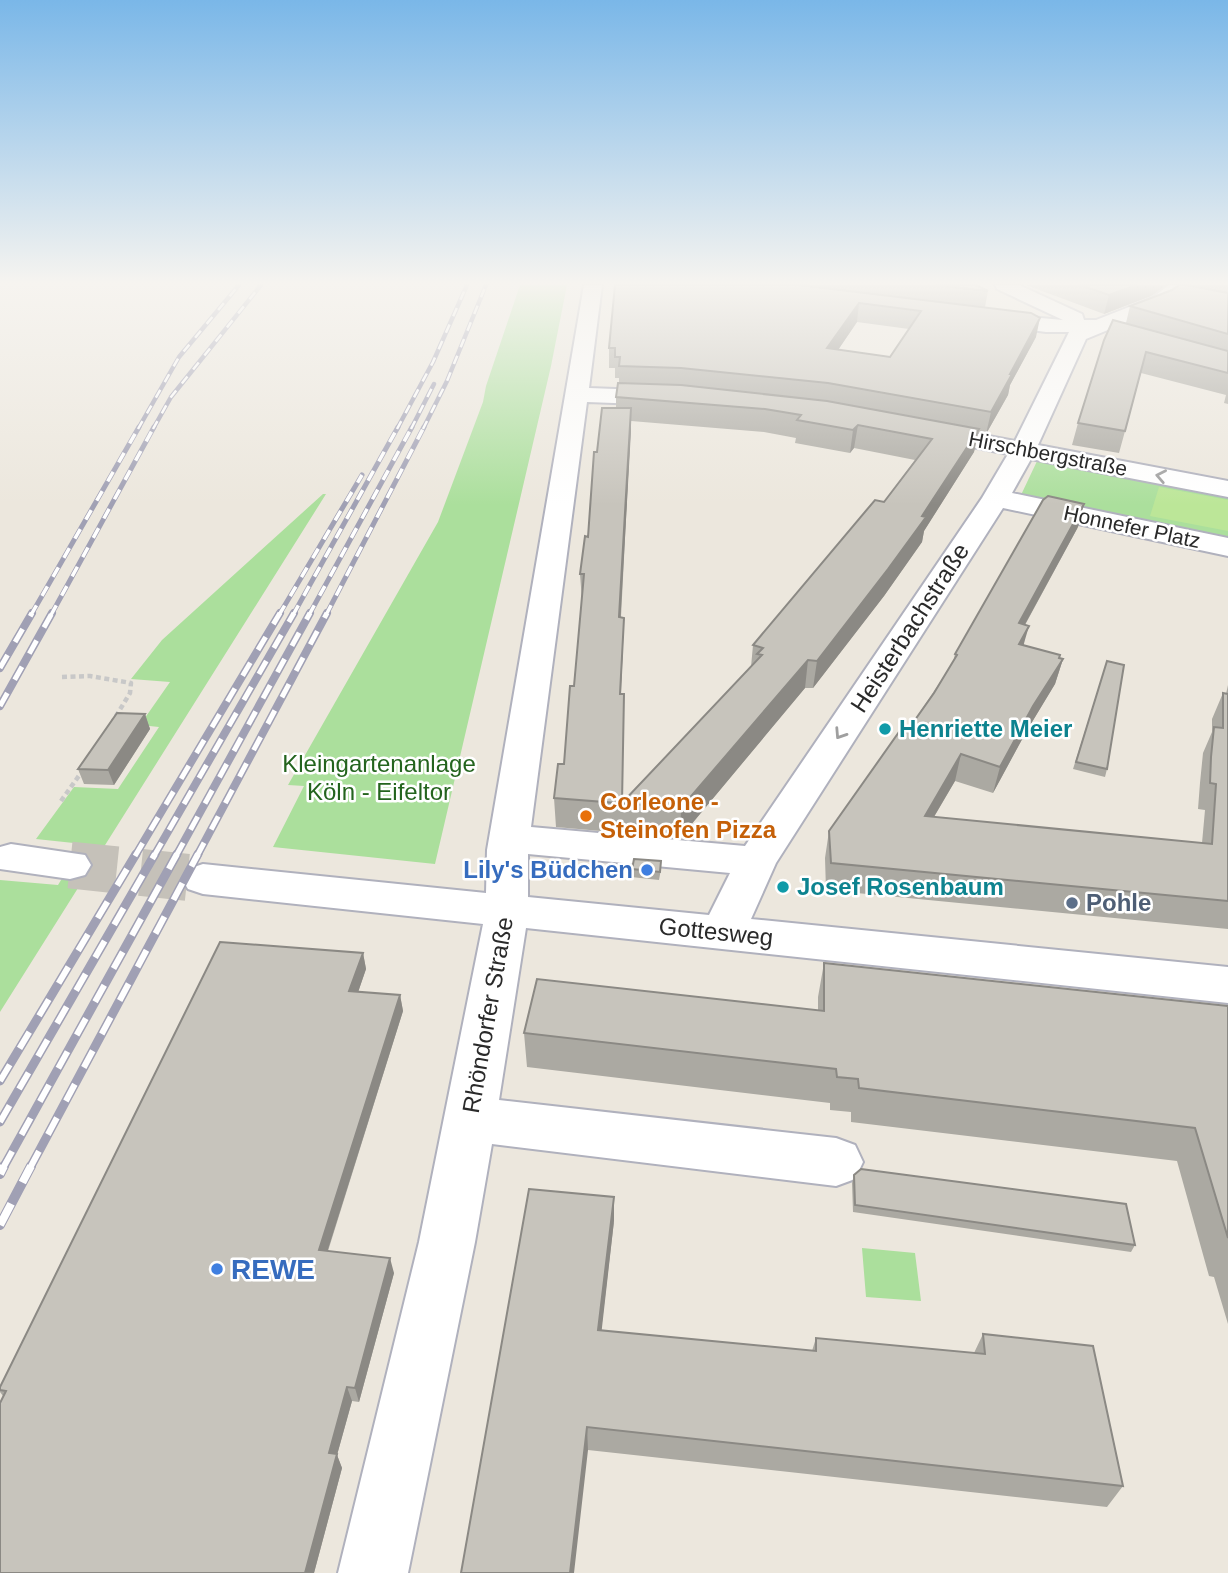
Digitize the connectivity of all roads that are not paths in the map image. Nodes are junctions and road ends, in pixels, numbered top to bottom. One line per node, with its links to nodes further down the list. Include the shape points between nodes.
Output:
1 (582, 358): 3 (street, Rhöndorfer Straße)
2 (1066, 358): 6 (street, Heisterbachstraße)
3 (576, 394): 4 (street); 10 (street, Rhöndorfer Straße)
4 (693, 399)
5 (908, 428): 6 (street, Hirschbergstraße)
6 (1024, 449): 7 (street, Hirschbergstraße, one-way to 6); 8 (street, Heisterbachstraße)
7 (1228, 489)
8 (996, 498): 9 (street, Honnefer Platz); 12 (street, Heisterbachstraße, one-way to 12)
9 (1228, 547)
10 (509, 839): 12 (street); 15 (street, Rhöndorfer Straße)
11 (11, 858): 13 (street)
12 (756, 861): 16 (street, Heisterbachstraße)
13 (70, 865)
14 (204, 879): 15 (street, Gottesweg)
15 (507, 911): 16 (street, Gottesweg); 18 (street, Rhöndorfer Straße)
16 (723, 933): 17 (street, Gottesweg)
17 (1228, 985)
18 (470, 1119): 19 (street); 20 (street, Rhöndorfer Straße)
19 (836, 1162)
20 (373, 1573)

